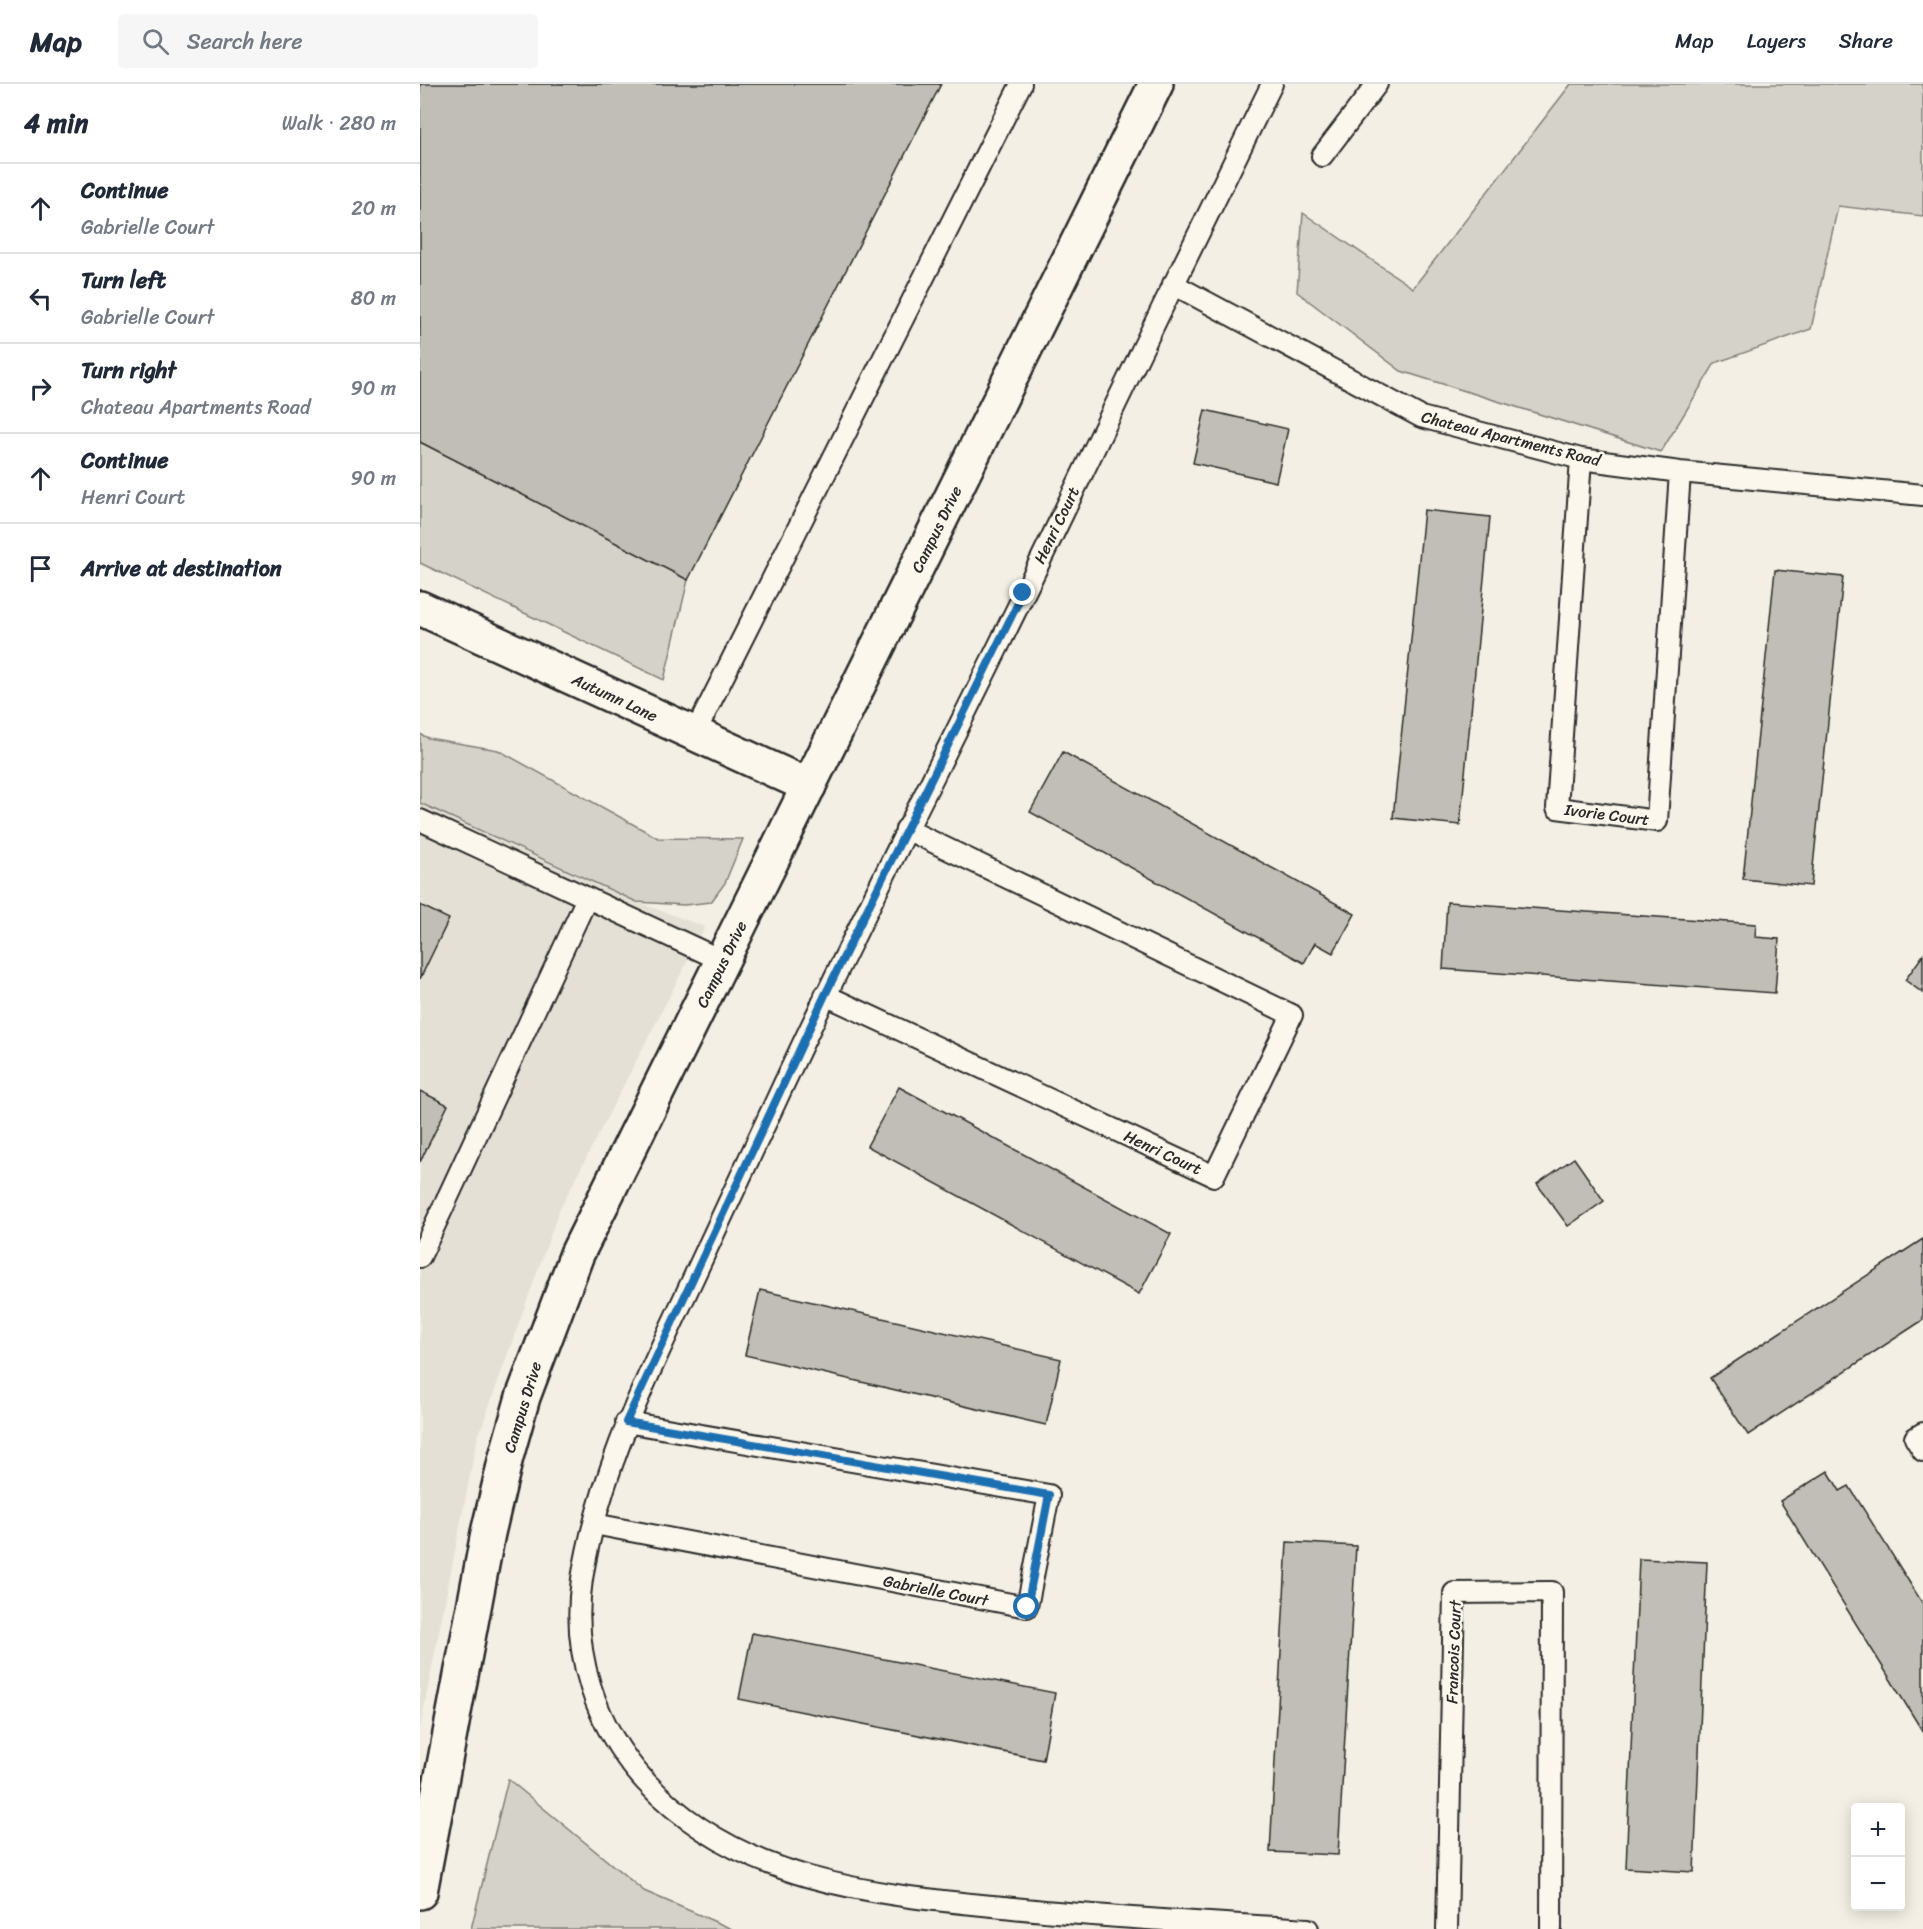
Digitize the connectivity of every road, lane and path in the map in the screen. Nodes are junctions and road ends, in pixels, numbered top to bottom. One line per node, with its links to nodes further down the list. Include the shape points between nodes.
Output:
1 (1021, 84): 11 (lane)
2 (1156, 84): 12 (street, Campus Drive)
3 (1272, 84): 6 (lane)
4 (1377, 84): 5 (lane)
5 (1322, 156)
6 (1173, 284): 7 (lane, Chateau Apartments Road, via 1421,417); 14 (lane, Henri Court)
7 (1581, 459): 8 (lane, Chateau Apartments Road); 8 (lane, Ivorie Court, via 1557,808 1658,821)
8 (1680, 472): 9 (lane, Chateau Apartments Road)
9 (1923, 495)
10 (420, 608): 11 (street, Autumn Lane)
11 (695, 734): 12 (street, Autumn Lane)
12 (809, 786): 16 (street, Campus Drive)
13 (420, 820): 15 (lane)
14 (906, 829): 17 (lane, Henri Court); 17 (lane, Henri Court, via 1293,1015 1214,1176)
15 (587, 898): 16 (lane); 18 (lane)
16 (723, 961): 23 (street, Campus Drive, via 577,1254 523,1397)
17 (825, 995): 19 (lane)
18 (420, 1257)
19 (626, 1422): 22 (lane); 22 (lane, Gabrielle Court, via 1049,1495 1027,1607)
20 (1923, 1433): 21 (lane, via 1915,1438)
21 (1923, 1450)
22 (594, 1524): 25 (lane, via 582,1579 578,1624 596,1707 644,1779 714,1838 756,1860 803,1876 900,1897 1101,1917)
23 (429, 1795): 24 (street, Campus Drive)
24 (420, 1892)
25 (1308, 1929)
26 (1447, 1929): 27 (lane, Francois Court, via 1454,1593 1551,1592)
27 (1551, 1929)

